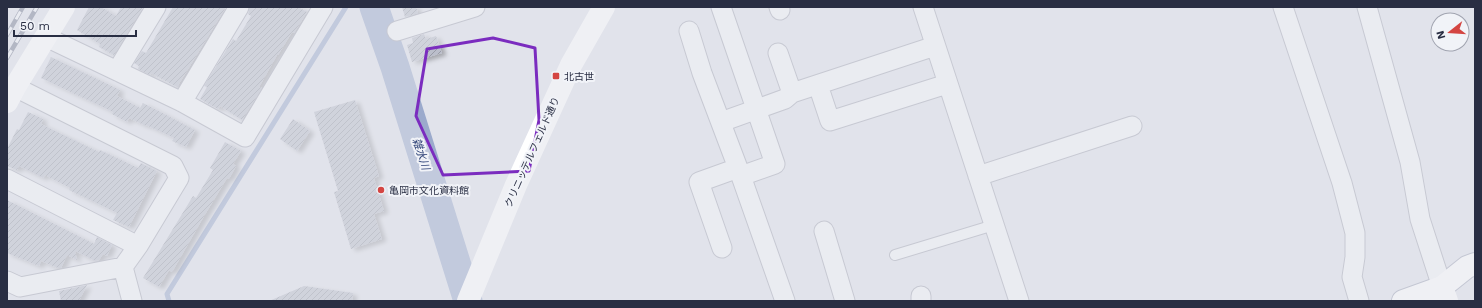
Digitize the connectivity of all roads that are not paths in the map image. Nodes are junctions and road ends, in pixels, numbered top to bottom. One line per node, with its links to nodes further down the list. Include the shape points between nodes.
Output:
1 (64, 7): 14 (street)
2 (156, 7): 17 (street)
3 (239, 7): 22 (street)
4 (323, 7): 22 (street, via 245,136)
5 (604, 7): 39 (street, クリニッテルフェルド通り, via 568,72 516,185)
6 (721, 7): 23 (street)
7 (923, 7): 15 (street)
8 (1282, 7): 43 (street, via 1342,183 1355,233 1352,277)
9 (1367, 7): 37 (street, via 1410,162 1420,219)
10 (470, 8): 11 (street)
11 (431, 13): 12 (street)
12 (397, 30)
13 (689, 31): 24 (street, via 702,74)
14 (46, 37): 17 (street); 21 (street)
15 (935, 46): 18 (street); 19 (street)
16 (778, 53): 20 (street)
17 (117, 71): 22 (street)
18 (947, 84): 19 (street, via 830,121); 27 (street)
19 (818, 85): 20 (street)
20 (792, 93): 23 (street, via 785,99)
21 (11, 94): 31 (street, via 173,166 179,178)
22 (182, 102)
23 (756, 110): 24 (street); 26 (street, via 774,164)
24 (721, 122): 26 (street)
25 (1132, 126): 27 (street)
26 (740, 172): 32 (street, via 699,182); 40 (street)
27 (978, 176): 29 (street)
28 (7, 179): 31 (street)
29 (994, 225): 33 (lane); 42 (street)
30 (824, 231): 41 (street)
31 (138, 246): 35 (street)
32 (722, 248)
33 (895, 255)
34 (1475, 264): 37 (street, via 1467,267)
35 (123, 267): 36 (street, via 20,287); 38 (street)
36 (7, 281)
37 (1445, 294): 44 (street)
38 (132, 301)
39 (468, 301)
40 (785, 301)
41 (846, 301)
42 (1019, 301)
43 (1359, 301)
44 (1403, 301)

